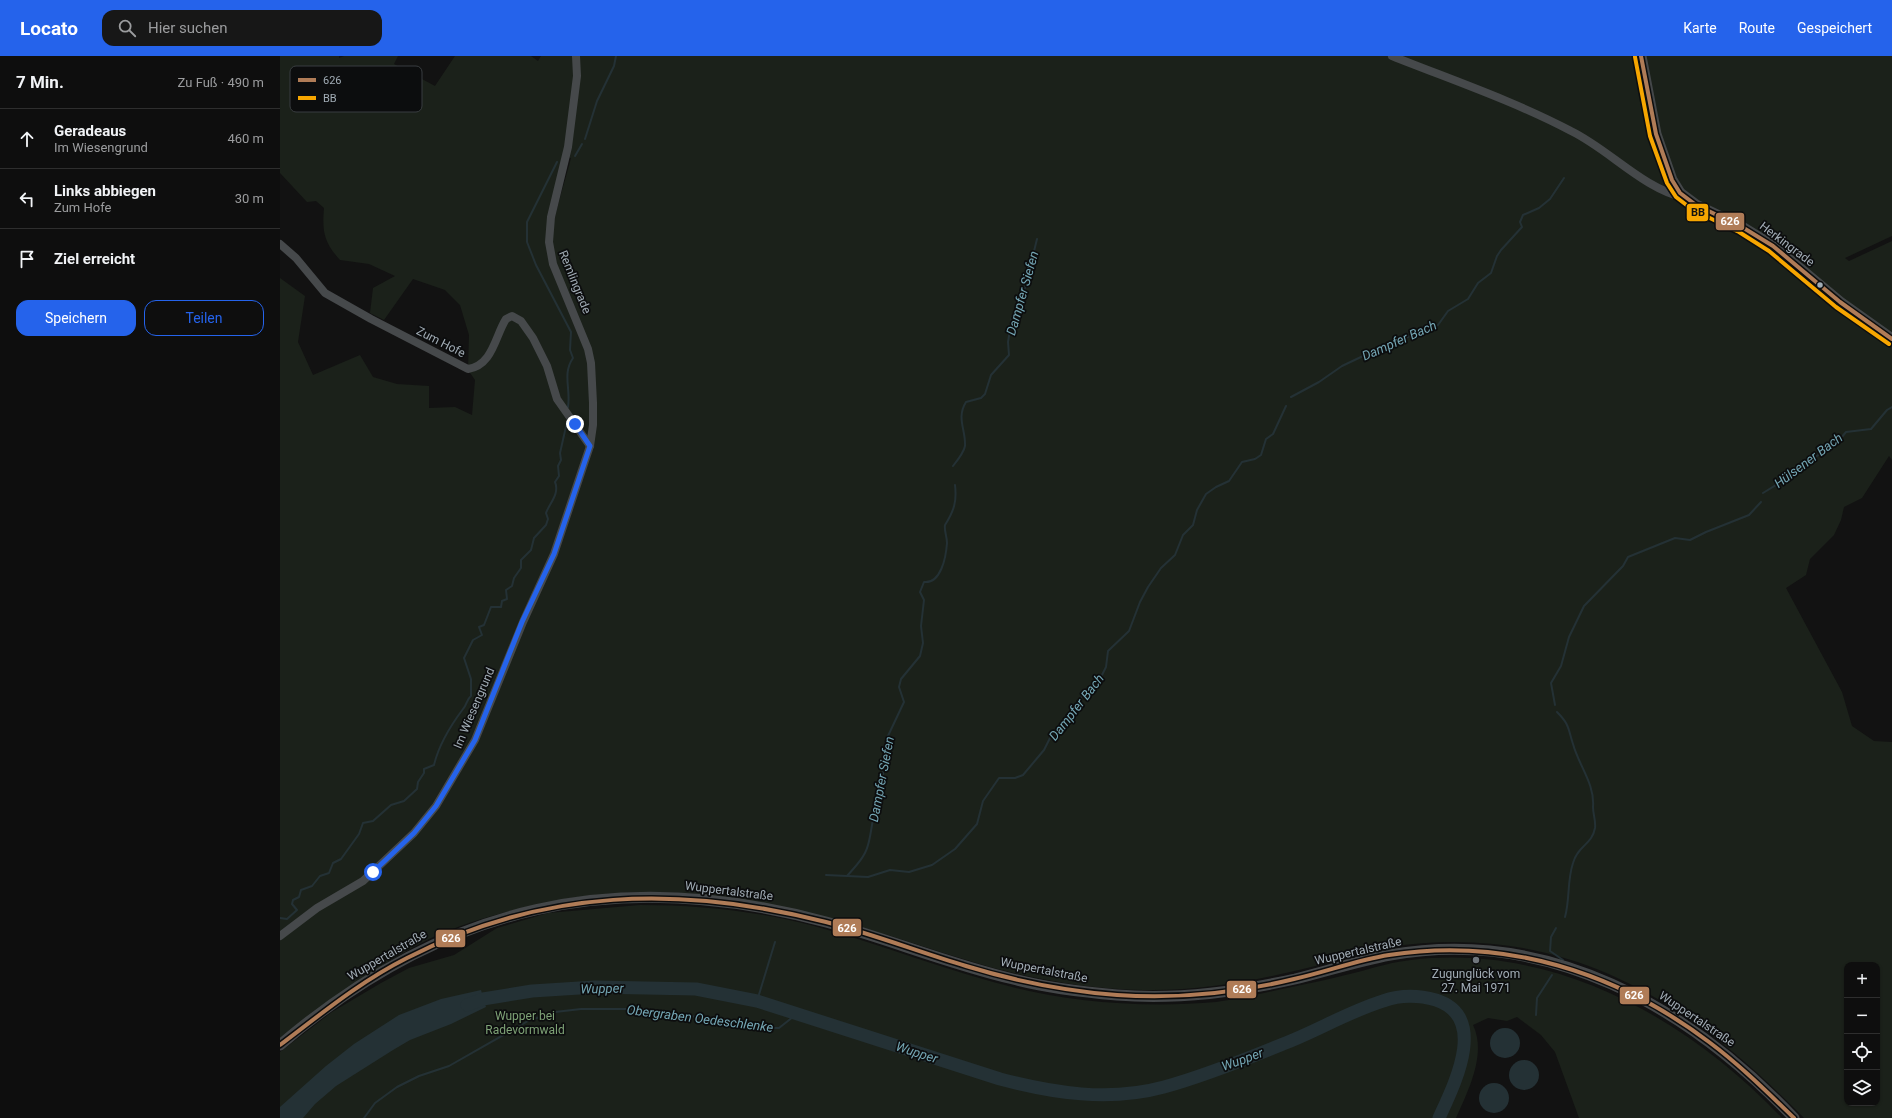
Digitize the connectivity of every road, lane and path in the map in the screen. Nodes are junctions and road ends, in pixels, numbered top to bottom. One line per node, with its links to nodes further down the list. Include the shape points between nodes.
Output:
1 (576, 56): 7 (street, Remlingrade, via 577,76 568,147 549,234 553,264 581,329 591,363 593,425)
2 (1392, 56): 4 (street, via 1517,106 1571,131 1592,142 1644,179 1675,196)
3 (1641, 56): 4 (main road, Herkingrade, via 1656,134 1672,180)
4 (1686, 198): 6 (main road, Herkingrade, via 1757,235 1840,302)
5 (280, 244): 7 (street, Zum Hofe, via 296,258 325,293 468,369 479,366 484,361 506,319 512,316 519,319 543,356 560,403)
6 (1892, 339)
7 (590, 446): 8 (street, Im Wiesengrund, via 554,554 522,622 475,740 451,783 414,833 373,872 355,886 317,908)
8 (280, 936)
9 (280, 1045): 10 (main road, Wuppertalstraße, via 365,982 407,957 458,932 556,905 628,897 686,897 734,902 800,915 1011,979 1068,990 1124,996 1181,996 1256,987 1390,955 1429,950 1465,949 1521,955 1588,973 1660,1008 1736,1062)
10 (1794, 1118)

